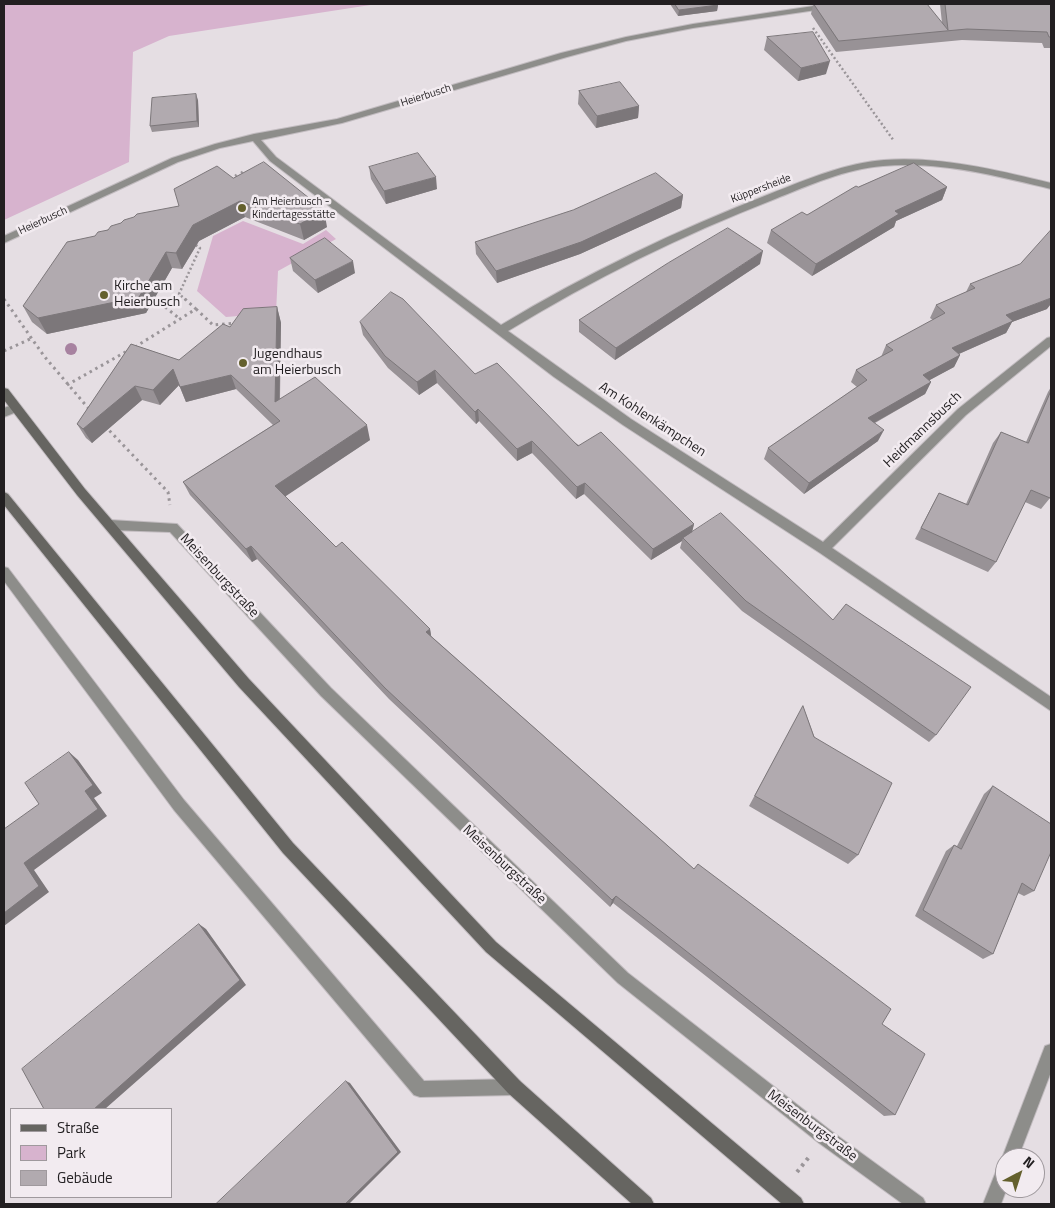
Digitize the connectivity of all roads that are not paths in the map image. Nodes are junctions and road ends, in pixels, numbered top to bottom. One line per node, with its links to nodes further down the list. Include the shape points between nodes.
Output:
1 (836, 6): 2 (street, Heierbusch, via 626,39 374,112)
2 (254, 137): 4 (street, Heierbusch, via 176,160); 5 (street, Am Kohlenkämpchen, via 273,159)
3 (1051, 186): 5 (street, Küppersheide, via 909,163 855,167 703,223 625,261)
4 (4, 240)
5 (501, 330): 11 (street, Am Kohlenkämpchen, via 627,422)
6 (1051, 341): 11 (street, Heidmannsbusch, via 962,412)
7 (4, 392): 8 (main road)
8 (9, 410): 10 (main road)
9 (4, 497): 15 (main road, via 288,848)
10 (110, 525): 18 (main road, via 244,683 491,947); 19 (street, Meisenburgstraße, via 173,526 326,692 623,978 825,1137)
11 (824, 549): 13 (street, Am Kohlenkämpchen)
12 (4, 572): 15 (street, via 179,805 420,1089)
13 (1051, 705)
14 (1051, 1052): 16 (street)
15 (514, 1087): 17 (main road)
16 (1014, 1148)
17 (645, 1204)
18 (795, 1204)
19 (917, 1204)

